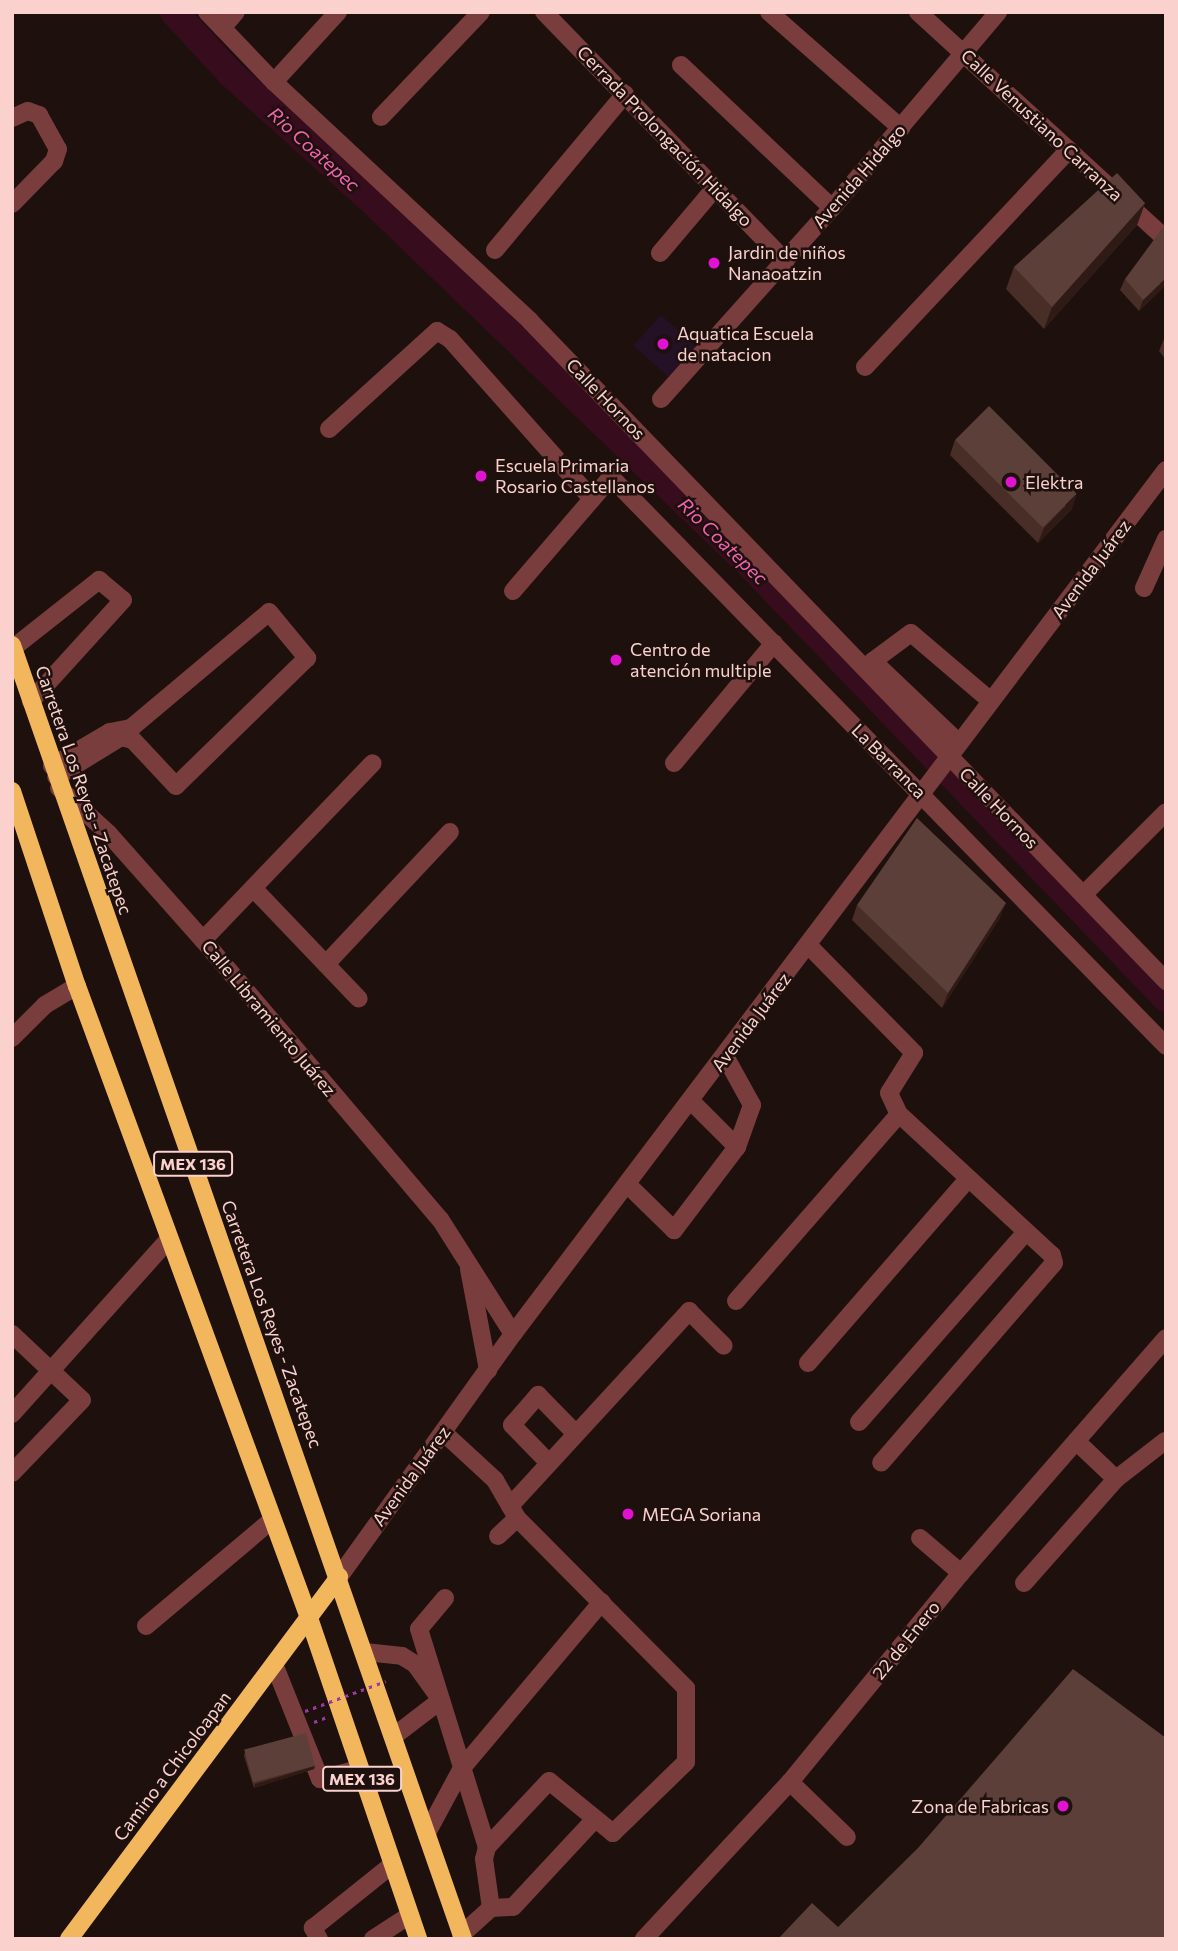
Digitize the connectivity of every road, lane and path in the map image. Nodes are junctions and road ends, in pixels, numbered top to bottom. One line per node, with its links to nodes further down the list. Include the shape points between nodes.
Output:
1 (207, 12): 9 (street, Calle Hornos)
2 (236, 12): 9 (street)
3 (338, 12): 12 (street)
4 (481, 12): 14 (street)
5 (544, 12): 13 (street, Cerrada Prolongación Hidalgo)
6 (769, 12): 16 (street)
7 (918, 12): 10 (street, Calle Venustiano Carranza)
8 (998, 12): 10 (street, Avenida Hidalgo)
9 (222, 28): 12 (street, Calle Hornos)
10 (963, 52): 16 (street, Avenida Hidalgo); 17 (street, Calle Venustiano Carranza)
11 (681, 65): 20 (street)
12 (274, 82): 37 (street, Calle Hornos, via 530,321)
13 (625, 94): 18 (street, Cerrada Prolongación Hidalgo); 22 (street)
14 (381, 117)
15 (12, 118): 19 (street, via 28,111 38,115 58,149 54,161)
16 (901, 128): 20 (street, Avenida Hidalgo)
17 (1069, 150): 21 (street, Calle Venustiano Carranza); 25 (street)
18 (715, 188): 23 (street); 24 (street, Cerrada Prolongación Hidalgo)
19 (12, 204)
20 (832, 208): 24 (street, Avenida Hidalgo)
21 (1166, 239)
22 (495, 250)
23 (660, 253)
24 (785, 261): 26 (street, Avenida Hidalgo)
25 (865, 367)
26 (661, 399)
27 (328, 429): 29 (street, via 437,331 450,339)
28 (1166, 470): 36 (street, Avenida Juárez)
29 (592, 499): 32 (street); 33 (street, La Barranca, via 611,477)
30 (1166, 539): 31 (street)
31 (1144, 588)
32 (513, 591)
33 (774, 643): 39 (street); 41 (street, La Barranca)
34 (13, 647): 35 (main road, Carretera Los Reyes - Zacatepec / MEX 136); 35 (street, via 99,580 123,600)
35 (31, 701): 40 (main road, Carretera Los Reyes - Zacatepec / MEX 136)
36 (991, 701): 37 (street, Avenida Juárez); 37 (street, via 911,633 873,661)
37 (951, 754): 41 (street, Avenida Juárez); 46 (street, Calle Hornos)
38 (373, 763): 45 (street)
39 (674, 763)
40 (56, 777): 40 (street, via 121,737 133,740 176,786 307,658 269,612 131,728 110,732); 47 (street, Calle Libramiento Juárez); 87 (main road, Carretera Los Reyes - Zacatepec / MEX 136)
41 (926, 787): 48 (street, Avenida Juárez); 54 (street, La Barranca)
42 (12, 791): 51 (main road, MEX 136)
43 (1166, 813): 46 (street)
44 (450, 832): 49 (street)
45 (253, 888): 47 (street); 49 (street)
46 (1083, 895): 50 (street, Calle Hornos)
47 (203, 940): 63 (street, Calle Libramiento Juárez, via 440,1219)
48 (809, 946): 55 (street, Avenida Juárez); 57 (street, via 914,1053 889,1093)
49 (326, 964): 52 (street)
50 (1166, 981)
51 (77, 986): 53 (street, via 45,1004); 62 (main road, MEX 136)
52 (359, 999)
53 (12, 1038)
54 (1166, 1046)
55 (725, 1056): 56 (street, Avenida Juárez); 58 (street, via 752,1105)
56 (691, 1101): 58 (street); 60 (street, Avenida Juárez)
57 (899, 1114): 59 (street); 64 (street)
58 (737, 1147): 60 (street, via 674,1230)
59 (968, 1179): 61 (street); 69 (street)
60 (627, 1184): 66 (street, Avenida Juárez)
61 (1026, 1233): 73 (street); 79 (street, via 1052,1255 1050,1273)
62 (168, 1240): 70 (street); 83 (main road, MEX 136)
63 (467, 1259): 66 (street, Calle Libramiento Juárez); 71 (street, Calle Libramiento Juárez)
64 (736, 1301)
65 (12, 1334): 70 (street)
66 (513, 1334): 71 (street, Avenida Juárez)
67 (1166, 1338): 76 (street, 22 de Enero)
68 (724, 1346): 75 (street, via 689,1311)
69 (808, 1363)
70 (52, 1370): 72 (street); 80 (street, via 82,1400)
71 (488, 1370): 74 (street, Avenida Juárez)
72 (12, 1414)
73 (859, 1422)
74 (443, 1432): 82 (street, via 495,1480); 87 (street, Avenida Juárez)
75 (576, 1434): 78 (street); 78 (street, via 538,1395 512,1425)
76 (1076, 1441): 81 (street); 86 (street, 22 de Enero)
77 (1165, 1441): 81 (street)
78 (549, 1463): 82 (street)
79 (881, 1463)
80 (12, 1473)
81 (1116, 1479): 88 (street)
82 (513, 1512): 84 (street); 90 (street)
83 (272, 1520): 91 (main road, MEX 136); 92 (street)
84 (498, 1536)
85 (920, 1538): 86 (street)
86 (961, 1573): 101 (street, 22 de Enero)
87 (339, 1577): 91 (main road, Camino a Chicoloapan); 93 (main road, Carretera Los Reyes - Zacatepec / MEX 136)
88 (1024, 1583)
89 (446, 1598): 96 (street, via 418,1629)
90 (602, 1602): 99 (street); 102 (street, via 686,1688 686,1762 624,1827 613,1833)
91 (309, 1618): 94 (main road, Camino a Chicoloapan); 100 (main road, MEX 136)
92 (146, 1626)
93 (365, 1652): 96 (street, via 402,1656 415,1664); 98 (main road, Carretera Los Reyes - Zacatepec / MEX 136)
94 (274, 1664): 100 (street, via 320,1779); 110 (main road, Camino a Chicoloapan)
95 (386, 1681): 97 (path, bridge)
96 (441, 1700): 98 (street); 99 (street)
97 (305, 1711)
98 (394, 1736): 103 (main road, Carretera Los Reyes - Zacatepec / MEX 136)
99 (462, 1768): 103 (street); 105 (street)
100 (359, 1769): 106 (main road, MEX 136)
101 (790, 1782): 104 (street); 114 (street, 22 de Enero)
102 (594, 1820): 105 (street, via 549,1781); 107 (street, via 513,1907)
103 (427, 1833): 109 (main road, Carretera Los Reyes - Zacatepec / MEX 136)
104 (847, 1837)
105 (487, 1847): 107 (street, via 484,1858)
106 (393, 1864): 108 (main road, MEX 136); 111 (street, via 313,1928)
107 (491, 1908): 109 (street)
108 (410, 1915): 112 (street); 113 (main road, MEX 136)
109 (462, 1937)
110 (69, 1939)
111 (319, 1939)
112 (373, 1939)
113 (418, 1939)
114 (644, 1939)

